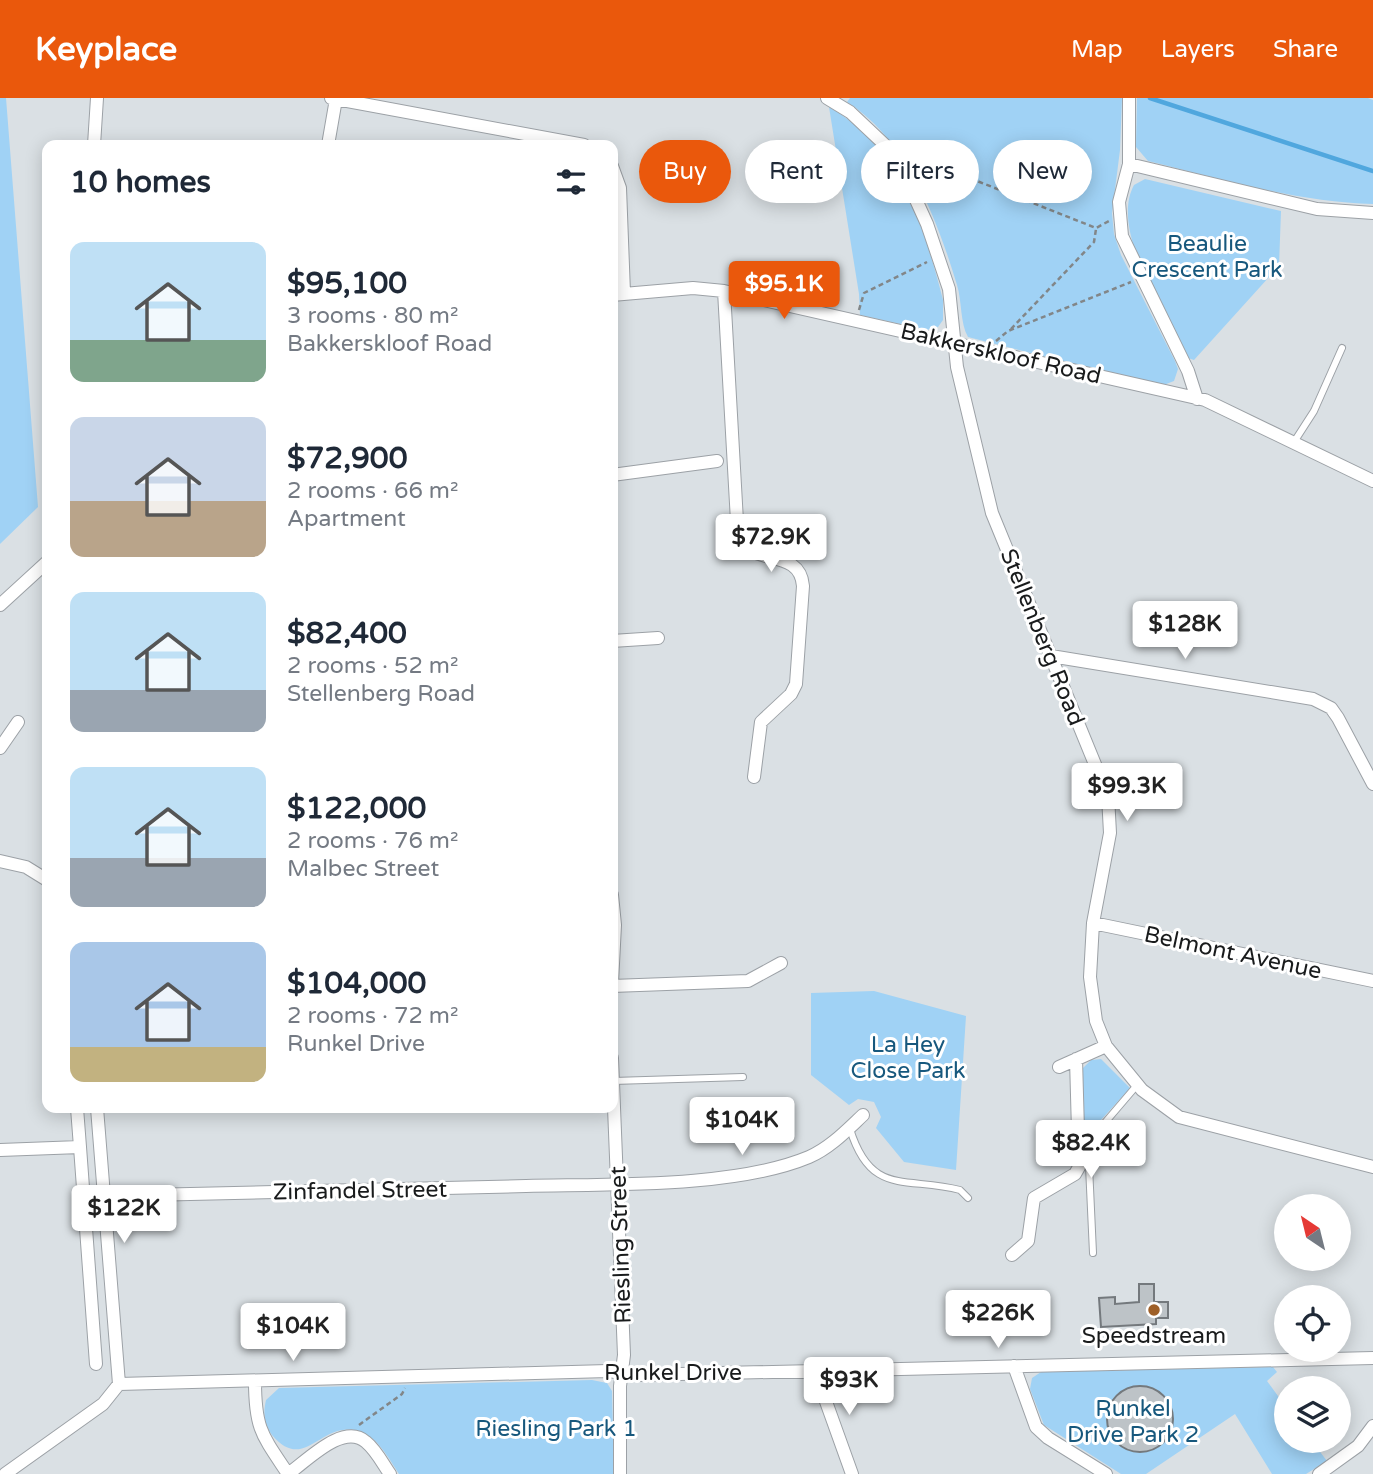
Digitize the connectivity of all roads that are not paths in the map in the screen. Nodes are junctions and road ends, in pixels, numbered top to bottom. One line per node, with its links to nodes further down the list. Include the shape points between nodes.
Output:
1 (96, 98): 5 (street)
2 (334, 98): 6 (street); 7 (street)
3 (827, 98): 13 (street, Stellenberg Road, via 869,127 902,169 939,257 953,306)
4 (1129, 98): 8 (street)
5 (94, 140)
6 (329, 140)
7 (557, 140)
8 (1129, 164): 10 (street, via 1317,209); 15 (street, via 1119,202 1128,253 1188,371)
9 (618, 182): 12 (street)
10 (1373, 213)
11 (724, 291): 12 (street, Bakkerskloof Road, via 693,288); 13 (street, Bakkerskloof Road); 27 (street, via 738,539 748,551 794,565 803,586 796,684 761,722)
12 (618, 294)
13 (955, 342): 15 (street, Bakkerskloof Road); 24 (street, Stellenberg Road, via 992,513)
14 (1342, 348): 16 (lane, via 1314,411)
15 (1197, 399): 16 (street, Bakkerskloof Road)
16 (1294, 442): 19 (street, Bakkerskloof Road)
17 (717, 461): 18 (street)
18 (618, 474)
19 (1373, 481)
20 (42, 567): 21 (street)
21 (0, 605)
22 (658, 638): 23 (street)
23 (618, 641)
24 (1051, 656): 28 (street, via 1313,699 1331,708); 31 (street, Stellenberg Road, via 1108,796 1110,833)
25 (18, 722): 26 (street)
26 (0, 748)
27 (754, 777)
28 (1372, 781)
29 (0, 861): 30 (street, via 26,867)
30 (42, 877)
31 (1093, 923): 33 (street, Belmont Avenue); 35 (street, Stellenberg Road, via 1090,977)
32 (781, 963): 34 (street, via 748,981)
33 (1373, 981)
34 (618, 984)
35 (1106, 1046): 36 (street); 40 (street, Stellenberg Road)
36 (1076, 1059): 37 (street); 53 (street, via 1079,1167 1034,1198 1028,1241)
37 (1059, 1068)
38 (743, 1077): 39 (lane)
39 (618, 1081)
40 (1138, 1084): 48 (street, Stellenberg Road, via 1179,1117); 52 (lane, via 1091,1139)
41 (77, 1113): 46 (street)
42 (97, 1113): 50 (street)
43 (615, 1113): 49 (street, Riesling Street)
44 (863, 1115): 45 (street, Zinfandel Street)
45 (850, 1127): 49 (street, Zinfandel Street, via 822,1150 781,1166 723,1176); 51 (lane, via 862,1159 877,1172 916,1186 960,1190)
46 (80, 1147): 47 (street); 55 (street)
47 (0, 1150)
48 (1373, 1167)
49 (618, 1184): 50 (street, Zinfandel Street); 58 (street, Riesling Street)
50 (103, 1196): 60 (street)
51 (968, 1198)
52 (1093, 1253)
53 (1012, 1255)
54 (1373, 1358): 56 (street, Runkel Drive)
55 (96, 1364)
56 (1014, 1366): 57 (street, Runkel Drive); 67 (street, via 1036,1427)
57 (815, 1371): 58 (street, Runkel Drive); 66 (street)
58 (621, 1373): 59 (street, Runkel Drive); 65 (street, Riesling Street)
59 (255, 1381): 60 (street, Runkel Drive); 63 (street, via 260,1432)
60 (119, 1384): 62 (street, via 103,1404)
61 (1373, 1426): 68 (street, via 1358,1446)
62 (5, 1474)
63 (288, 1474): 64 (street, via 337,1439 351,1436 366,1442)
64 (390, 1474)
65 (620, 1474)
66 (852, 1474)
67 (1106, 1474)
68 (1318, 1474)

